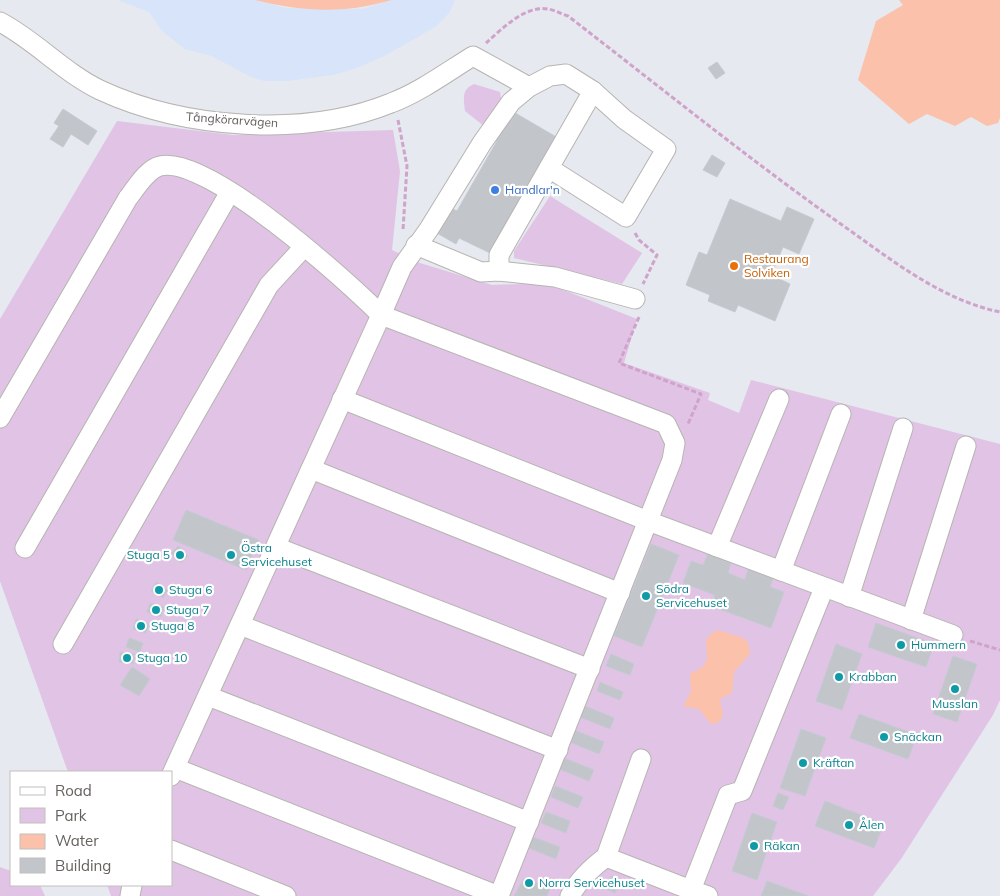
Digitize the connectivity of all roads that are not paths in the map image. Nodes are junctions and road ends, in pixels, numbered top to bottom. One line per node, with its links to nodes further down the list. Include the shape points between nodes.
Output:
1 (0, 22): 2 (street, Tångkörarvägen, via 73,75 113,95 157,111 220,121 286,124 340,118 392,103 473,56)
2 (529, 87): 3 (street, via 550,76 566,74); 6 (street, via 511,102)
3 (593, 92): 4 (street); 4 (street, via 666,149 626,218)
4 (549, 168): 8 (street, via 499,256)
5 (230, 192): 7 (street); 14 (street, via 209,178 178,167 160,166 148,173 128,198 94,253); 21 (street)
6 (416, 245): 8 (street, via 481,272); 10 (street, via 402,267)
7 (304, 247): 10 (street, via 349,284); 29 (street, via 269,285)
8 (499, 271): 9 (street, via 555,277)
9 (635, 299)
10 (380, 316): 11 (street); 18 (street, via 666,424 675,443 672,460)
11 (342, 399): 17 (street); 18 (street)
12 (779, 399): 20 (street)
13 (841, 414): 22 (street)
14 (0, 418)
15 (903, 428): 25 (street)
16 (966, 446): 26 (street)
17 (311, 469): 19 (street); 24 (street)
18 (648, 521): 20 (street); 24 (street)
19 (276, 547): 27 (street); 30 (street)
20 (717, 547): 22 (street)
21 (25, 548)
22 (781, 571): 23 (street)
23 (824, 588): 25 (street); 38 (street, via 742,791 728,795)
24 (620, 593): 30 (street)
25 (850, 597): 26 (street)
26 (911, 620): 28 (street)
27 (240, 625): 31 (street); 32 (street)
28 (953, 635)
29 (63, 644)
30 (590, 669): 32 (street)
31 (208, 696): 34 (street); 35 (street)
32 (558, 750): 35 (street)
33 (641, 759): 37 (street)
34 (173, 772): 40 (street)
35 (529, 822): 40 (street)
36 (172, 850): 39 (street)
37 (606, 857): 38 (street); 41 (street, via 576,885)
38 (699, 893)
39 (286, 896)
40 (499, 896)
41 (570, 896)

